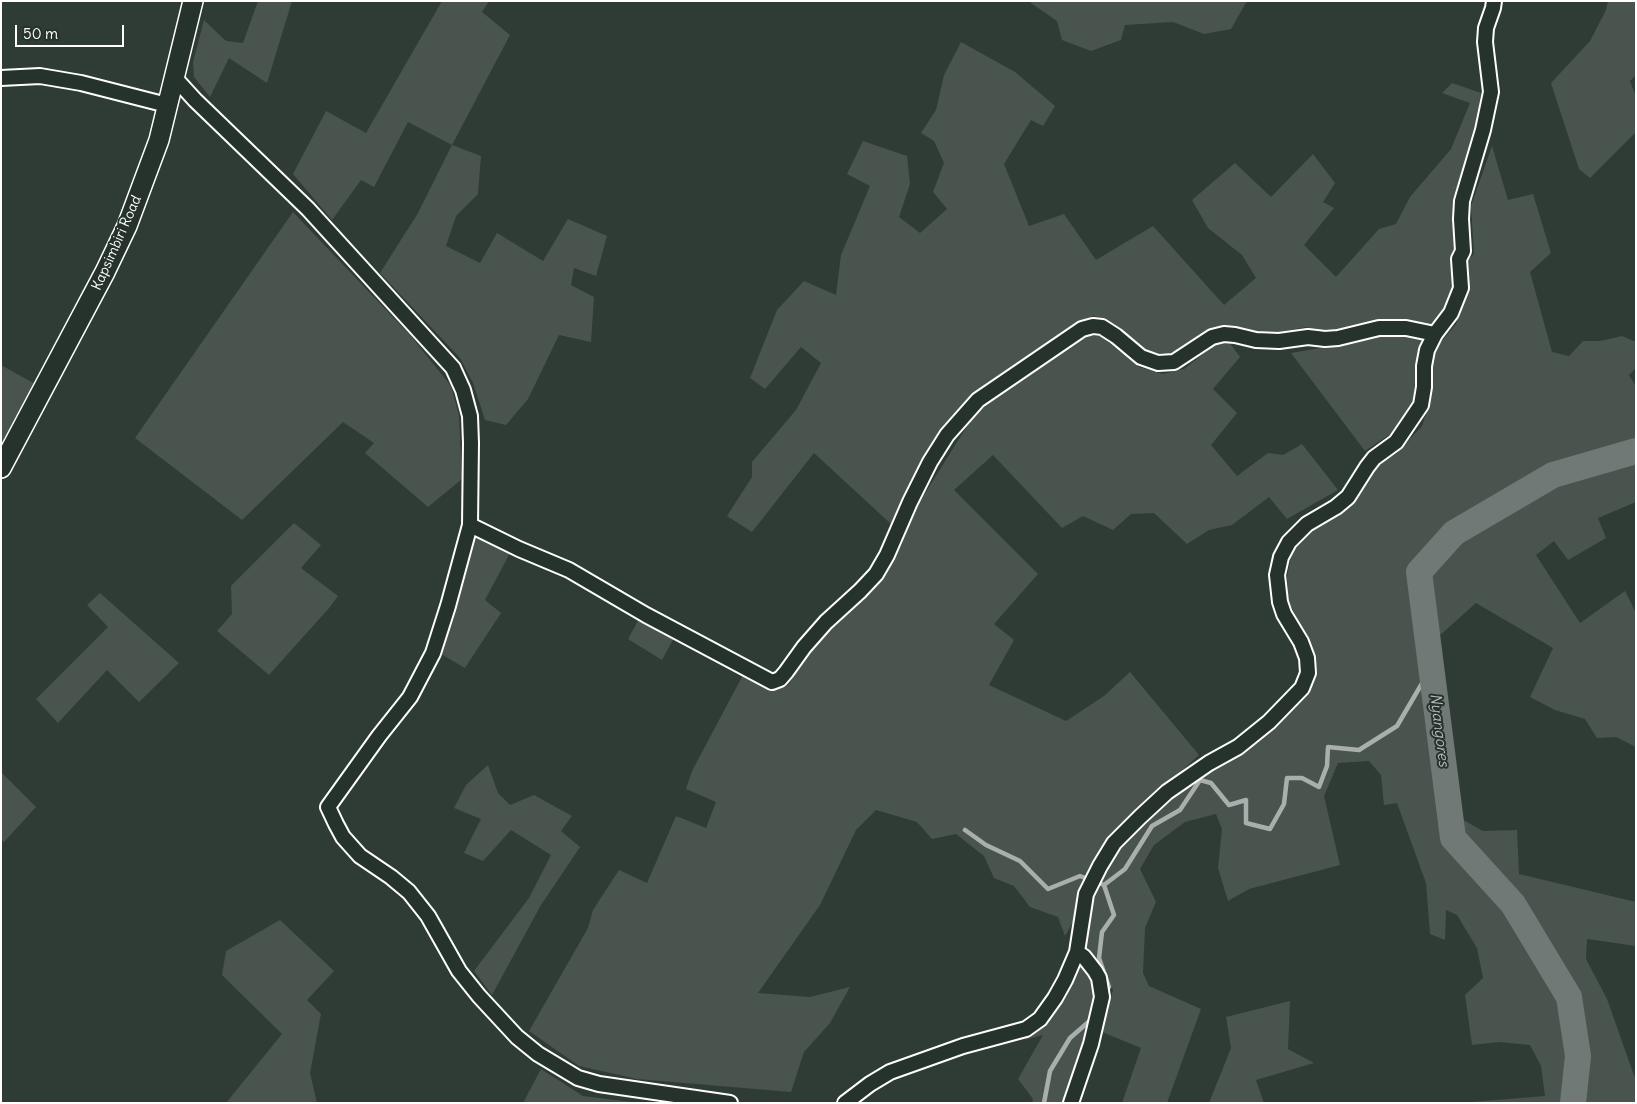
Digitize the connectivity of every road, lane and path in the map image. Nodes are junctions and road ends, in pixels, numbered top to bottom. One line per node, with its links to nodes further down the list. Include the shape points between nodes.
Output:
1 (193, 1): 3 (street, Kapsimbiri Road)
2 (1494, 1): 6 (street, via 1485,42 1491,92 1462,201 1461,288 1451,313)
3 (174, 77): 5 (street, Kapsimbiri Road); 8 (street, via 308,209 453,368 470,416)
4 (1, 78): 5 (street, via 40,76)
5 (167, 105): 7 (street, Kapsimbiri Road, via 159,140 127,226)
6 (1435, 334): 8 (street, via 1406,328 1379,328 1338,338 1308,337 1279,341 1224,334 1212,337 1174,362 1158,363 1140,357 1102,327 1082,329 978,400 947,435 930,462 888,555 876,574 826,622 780,679 772,682 569,570); 9 (street, via 1424,366 1421,405 1412,420 1396,442 1374,458 1348,497 1307,524 1288,542 1281,557 1277,575 1280,602 1307,658 1308,673 1302,688 1269,722 1238,747 1167,792 1114,842 1086,894)
7 (1, 468)
8 (470, 525): 10 (street, via 433,653 410,697 328,807 343,837 360,856 409,892 428,916 459,971 478,996 538,1054 578,1078 599,1084)
9 (1077, 952): 11 (street, via 1055,998 1040,1019 1026,1029 963,1046 890,1072); 12 (street, via 1096,972 1102,997 1091,1044)
10 (730, 1103)
11 (845, 1103)
12 (1071, 1103)

